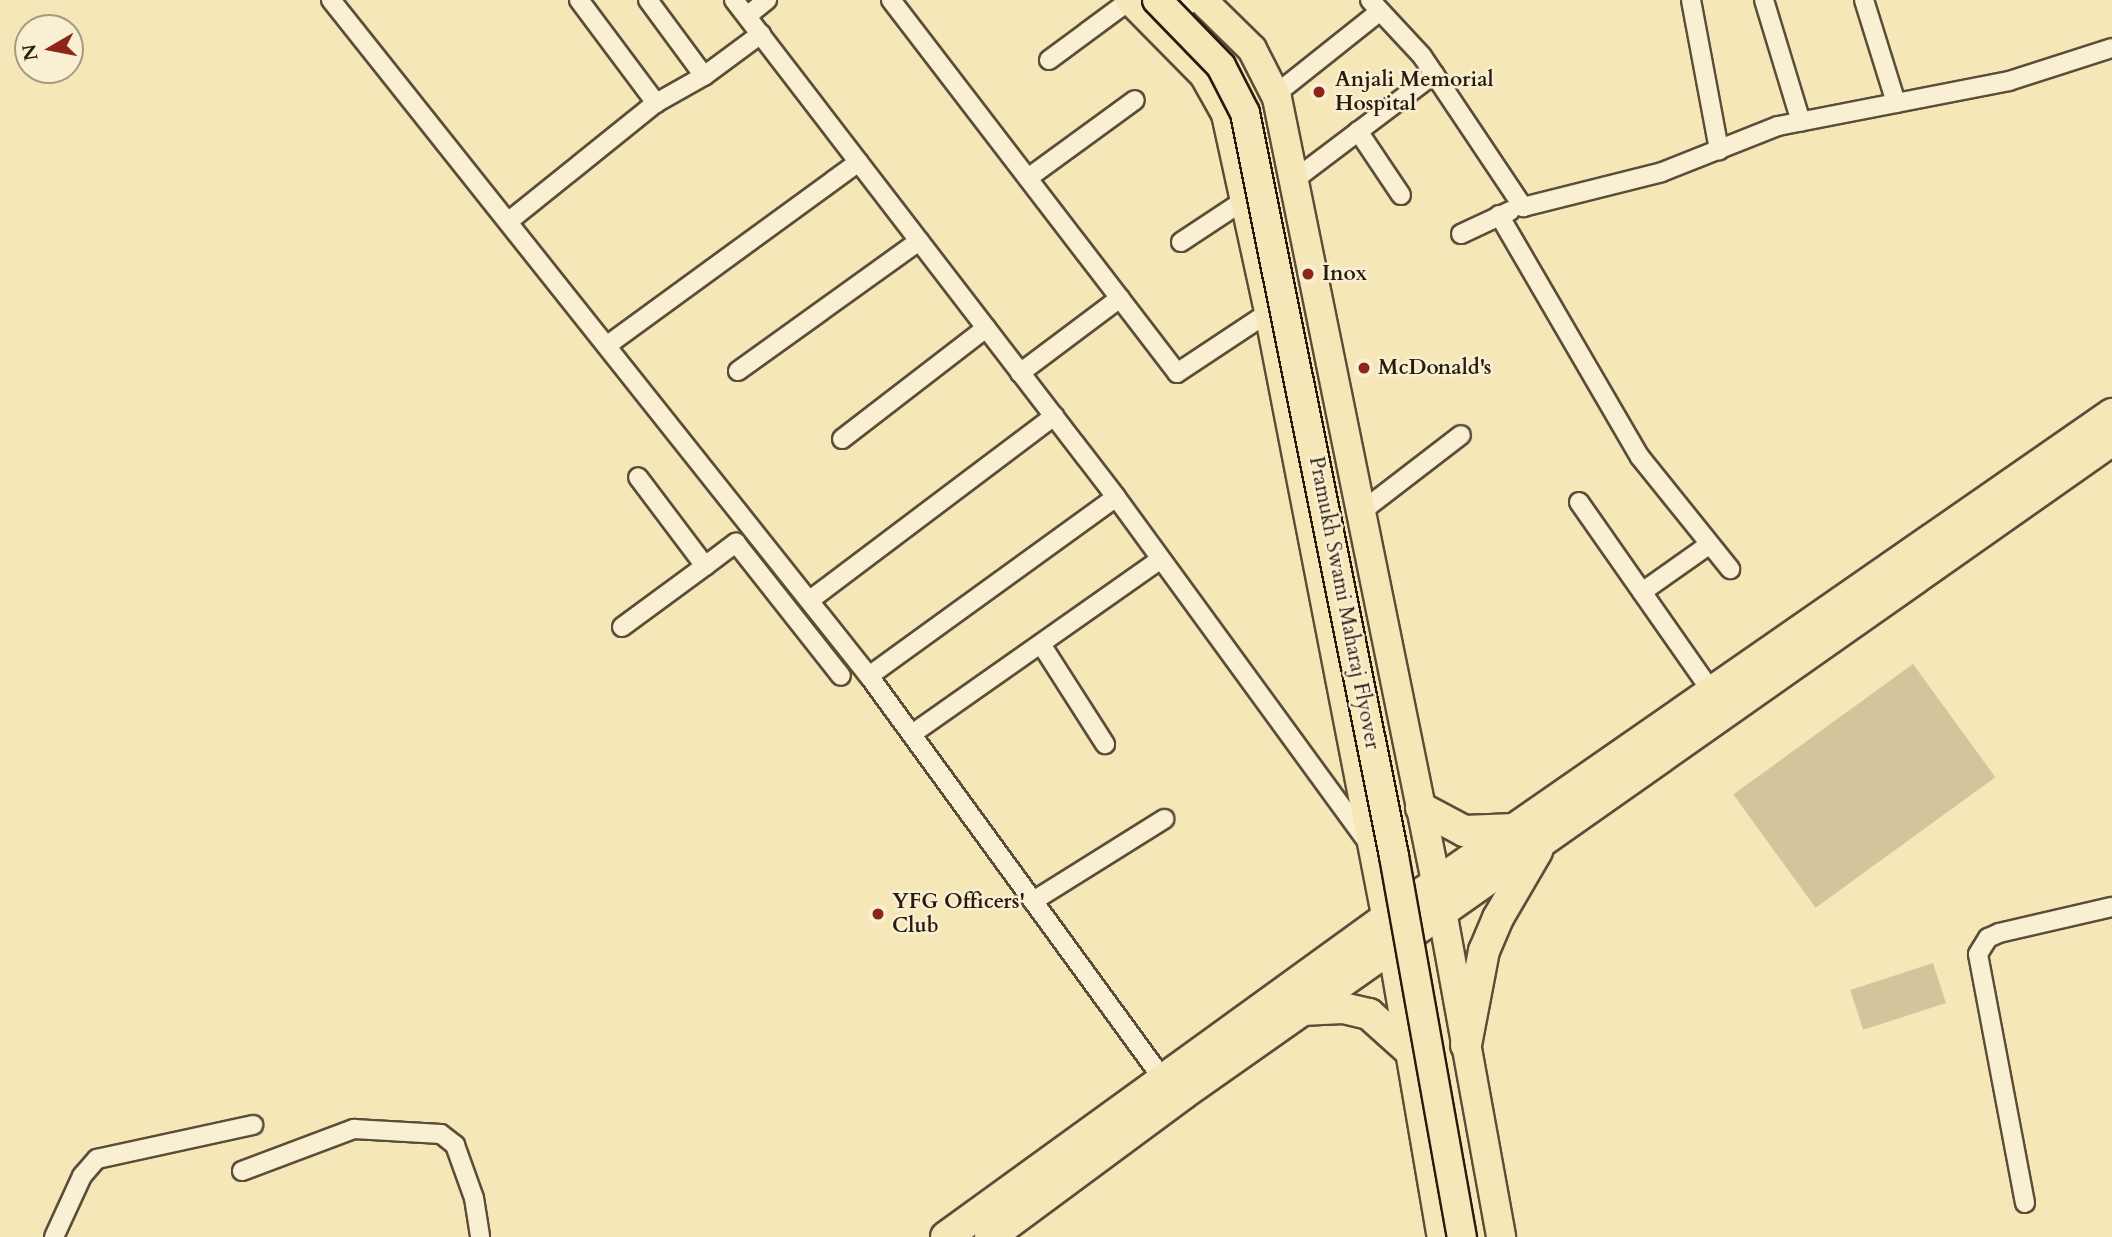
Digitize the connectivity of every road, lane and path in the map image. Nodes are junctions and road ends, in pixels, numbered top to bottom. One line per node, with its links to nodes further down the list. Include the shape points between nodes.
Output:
1 (331, 0): 36 (street)
2 (579, 0): 24 (street)
3 (648, 0): 21 (street)
4 (734, 0): 15 (street)
5 (767, 0): 15 (street)
6 (891, 0): 30 (street)
7 (1185, 0): 14 (street); 90 (main road, Pramukh Swami Maharaj Flyover, via 1234,52 1262,107 1409,842)
8 (1202, 0): 16 (main road)
9 (1231, 0): 16 (main road, via 1228,10)
10 (1691, 0): 28 (street)
11 (1764, 0): 26 (street)
12 (1864, 0): 25 (street)
13 (1374, 6): 20 (street); 22 (street)
14 (1151, 9): 19 (street); 33 (main road, via 1217,94); 89 (main road, Pramukh Swami Maharaj Flyover, bridge, via 1221,66 1245,113 1394,856)
15 (747, 16): 17 (street)
16 (1234, 31): 22 (main road, via 1252,49)
17 (761, 34): 21 (street); 29 (street)
18 (2112, 48): 25 (street, via 2009,81)
19 (1049, 60)
20 (1434, 74): 27 (street); 34 (street)
21 (704, 76): 24 (street)
22 (1276, 94): 31 (main road)
23 (1135, 100): 30 (street)
24 (656, 103): 36 (street)
25 (1896, 103): 26 (street)
26 (1801, 122): 28 (street)
27 (1358, 131): 31 (street); 32 (street)
28 (1719, 150): 34 (street, via 1662,172)
29 (859, 162): 38 (street); 43 (street)
30 (1028, 178): 40 (street)
31 (1294, 180): 54 (main road)
32 (1401, 195)
33 (1245, 199): 39 (street); 41 (main road)
34 (1523, 206): 35 (street)
35 (1499, 215): 37 (street); 55 (street, via 1640,457)
36 (509, 221): 43 (street)
37 (1461, 234)
38 (919, 241): 42 (street); 44 (street)
39 (1181, 242)
40 (1120, 298): 41 (street, via 1177,373); 45 (street)
41 (1269, 312): 72 (main road)
42 (986, 328): 45 (street); 49 (street)
43 (609, 345): 60 (street, via 751,533)
44 (738, 371)
45 (1020, 373): 47 (street)
46 (2112, 414): 65 (highway)
47 (1054, 416): 52 (street); 60 (street)
48 (1461, 435): 54 (street)
49 (842, 439)
50 (2112, 440): 71 (highway)
51 (638, 477): 57 (street)
52 (1116, 497): 56 (street); 64 (street)
53 (1579, 502): 59 (street)
54 (1361, 512): 68 (main road)
55 (1710, 544): 58 (street); 59 (street)
56 (1161, 559): 62 (street); 72 (street)
57 (705, 566): 61 (street); 63 (street, via 736,543)
58 (1730, 569)
59 (1642, 592): 65 (street)
60 (810, 600): 64 (street)
61 (622, 627)
62 (1041, 644): 66 (street); 67 (street)
63 (841, 676)
64 (869, 676): 66 (street)
65 (1712, 692): 70 (highway)
66 (912, 734): 74 (street)
67 (1105, 744)
68 (1421, 808): 70 (highway, via 1442,824 1464,831); 73 (main road)
69 (1164, 819): 74 (street)
70 (1516, 829): 73 (highway)
71 (1545, 839): 73 (highway); 78 (highway, via 1484,951)
72 (1373, 850): 76 (main road)
73 (1439, 897): 76 (highway); 78 (main road)
74 (1033, 901): 80 (street)
75 (2112, 907): 83 (street, via 1999,933 1988,939 1978,954)
76 (1389, 932): 77 (highway); 79 (main road); 80 (highway)
77 (1302, 1010): 79 (highway, via 1343,1008 1369,1014); 80 (highway)
78 (1466, 1045): 91 (main road)
79 (1409, 1050): 88 (main road)
80 (1170, 1088): 86 (highway); 87 (highway)
81 (253, 1125): 84 (street, via 97,1159 82,1176)
82 (242, 1171): 85 (street, via 354,1129 441,1134 455,1145 474,1198)
83 (2025, 1203)
84 (54, 1237)
85 (480, 1237)
86 (946, 1237)
87 (990, 1237)
88 (1442, 1237)
89 (1462, 1237)
90 (1481, 1237)
91 (1501, 1237)

